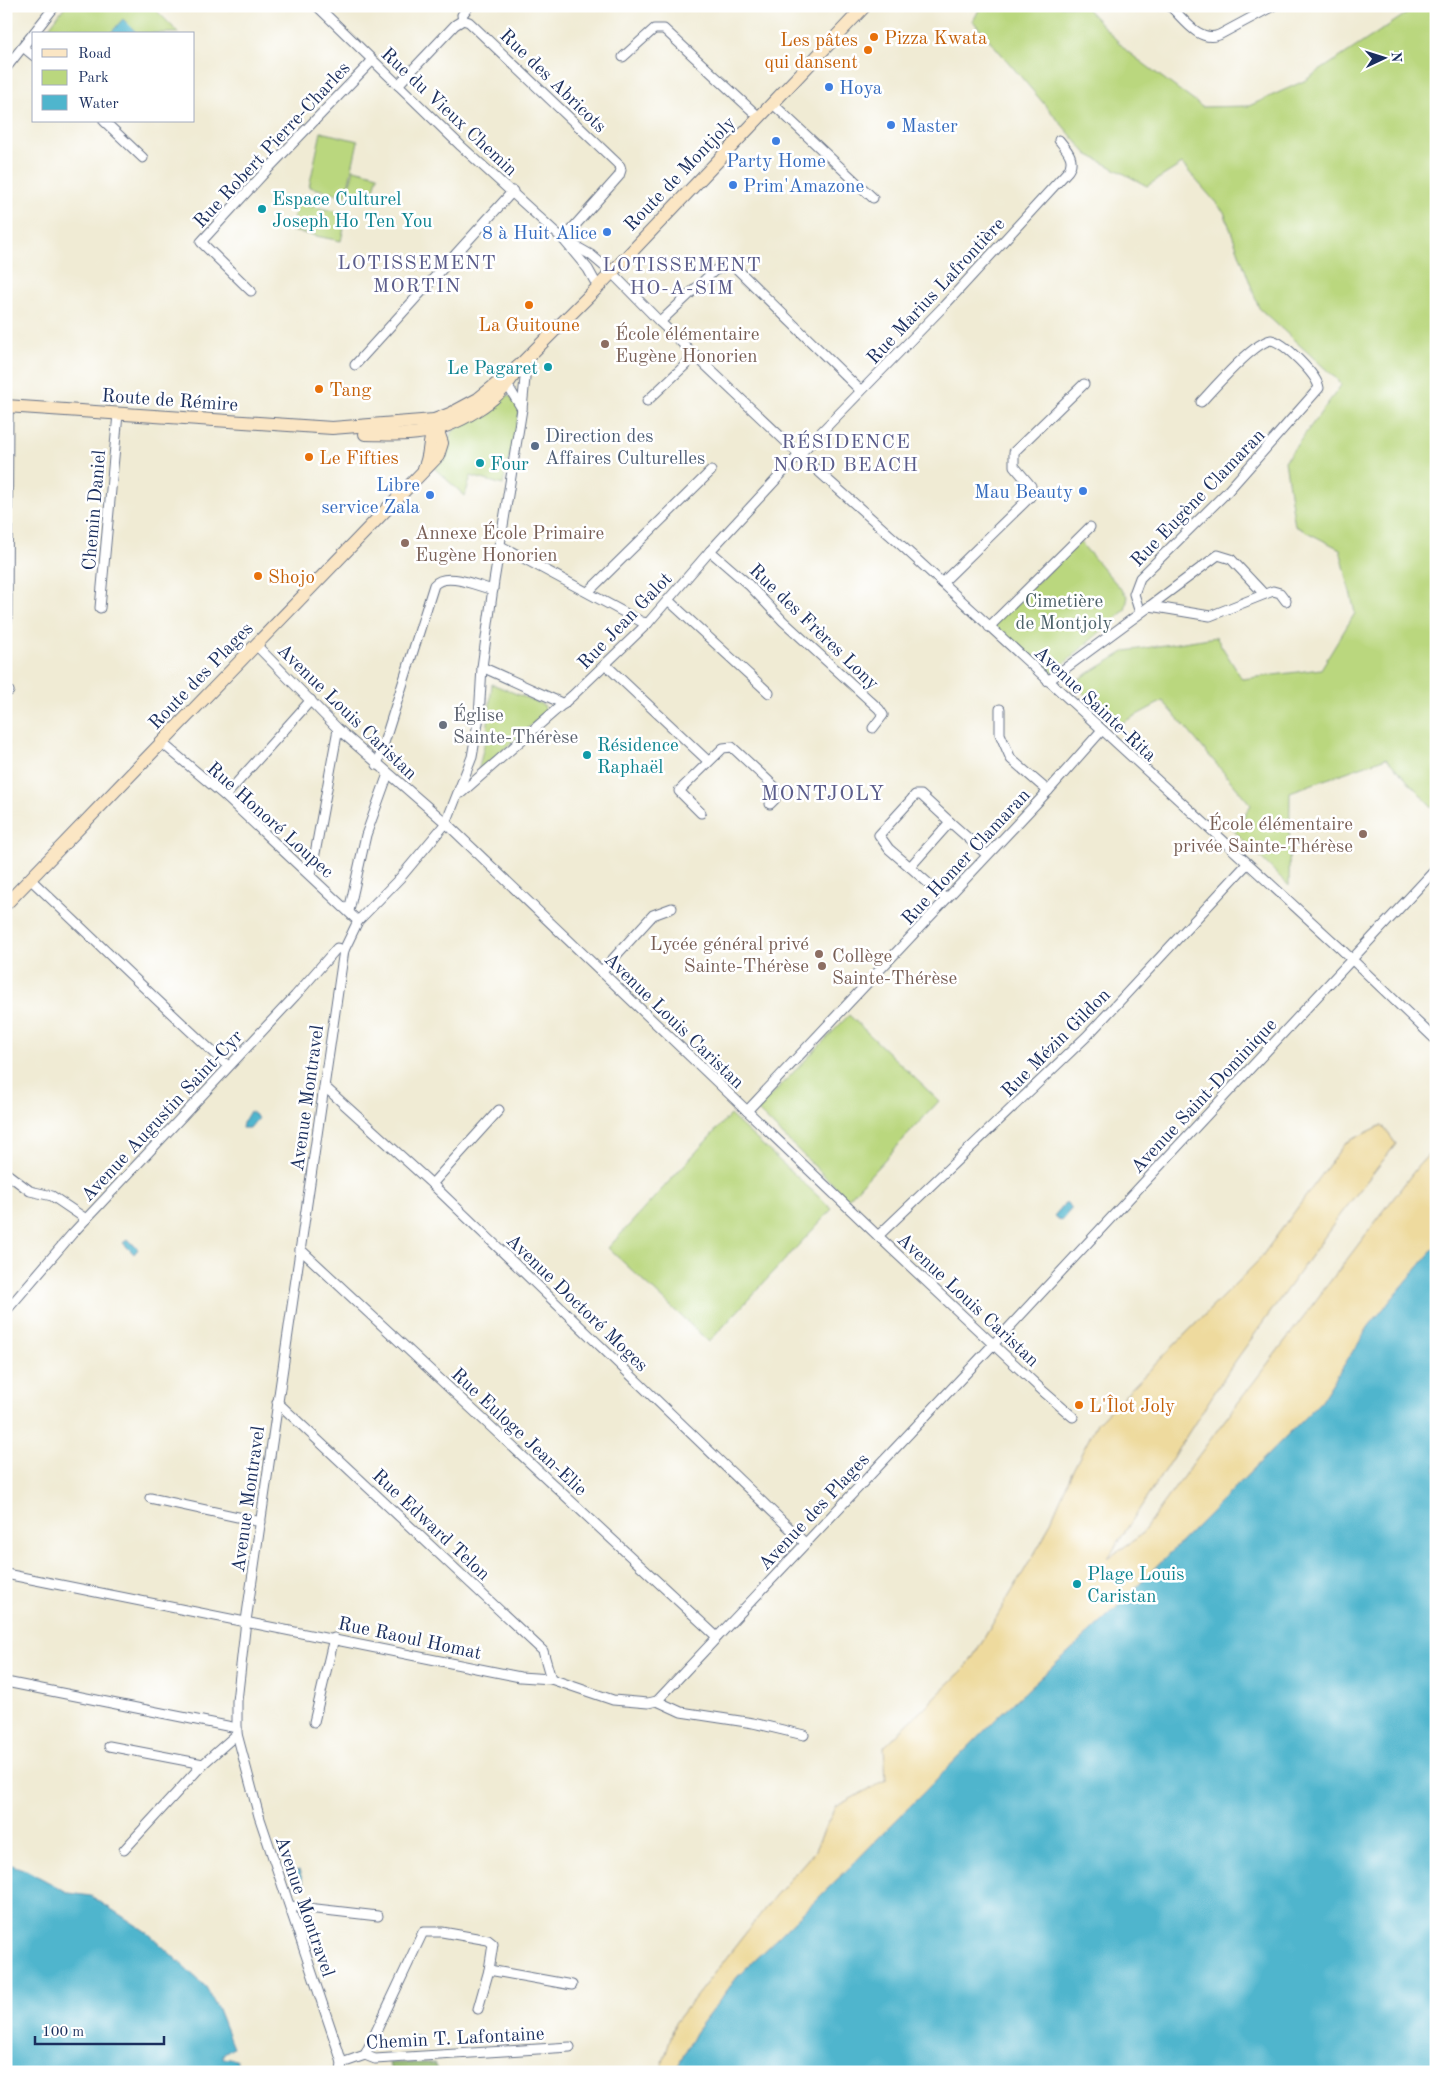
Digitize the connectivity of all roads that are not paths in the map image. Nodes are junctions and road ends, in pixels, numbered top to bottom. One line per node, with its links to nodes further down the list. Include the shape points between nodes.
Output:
1 (55, 6): 8 (street)
2 (317, 6): 13 (street, Rue du Vieux Chemin)
3 (470, 6): 7 (street)
4 (865, 6): 16 (main road, Route de Montjoly)
5 (1170, 6): 6 (street, via 1199,34 1210,37)
6 (1273, 6)
7 (462, 20): 15 (street); 23 (street, Rue des Abricots, via 470,22 620,166 619,176)
8 (35, 32)
9 (32, 35): 10 (street)
10 (23, 47): 11 (street); 14 (street)
11 (32, 54)
12 (623, 57): 17 (street, via 654,29 664,29)
13 (372, 61): 15 (street, Rue du Vieux Chemin); 26 (street, Rue Robert Pierre-Charles, via 201,242)
14 (6, 68)
15 (398, 85): 21 (street, Rue du Vieux Chemin)
16 (772, 103): 17 (main road, Route de Montjoly); 22 (street)
17 (759, 117): 24 (main road, Route de Montjoly)
18 (105, 122): 20 (street)
19 (1059, 140): 33 (street, Rue Marius Lafrontière, via 1070,153 1068,171)
20 (143, 158)
21 (513, 191): 23 (street, Rue du Vieux Chemin); 29 (street)
22 (873, 198)
23 (563, 239): 24 (street, Rue du Vieux Chemin, via 591,255); 25 (street, Rue du Vieux Chemin)
24 (611, 272): 25 (main road, Route de Montjoly); 27 (street, Avenue Sainte-Rita)
25 (598, 286): 30 (main road, Route de Montjoly)
26 (252, 291)
27 (660, 322): 28 (street, Avenue Sainte-Rita); 33 (street, via 714,271 728,265 736,268)
28 (696, 355): 34 (street); 43 (street, Avenue Sainte-Rita)
29 (355, 365)
30 (515, 368): 32 (main road, Route de Rémire); 37 (street, Avenue Montravel, via 525,378); 39 (main road, Route de Rémire, via 478,399)
31 (1084, 384): 49 (street, via 1014,452 1014,466 1032,486 1030,498)
32 (508, 386): 37 (street); 39 (main road, Route de Rémire, via 472,413)
33 (861, 391): 43 (street, Rue Marius Lafrontière)
34 (647, 401)
35 (1201, 402): 57 (street, Rue Eugène Clamaran, via 1237,365 1262,343 1271,340 1284,346 1316,380 1318,392 1227,492 1140,578 1134,594)
36 (7, 406): 38 (main road, Route de Rémire); 58 (street)
37 (522, 409): 47 (street, Avenue Montravel)
38 (118, 414): 40 (main road, Route de Rémire); 56 (street, Chemin Daniel)
39 (436, 424): 40 (main road, Route de Rémire); 41 (main road, Route de Rémire); 42 (main road, Route des Plages, via 430,436); 45 (main road, Route des Plages, via 441,451)
40 (332, 428): 41 (main road, Route de Rémire, via 352,433)
41 (410, 434): 42 (main road, via 422,437)
42 (429, 449): 45 (main road, Route des Plages, via 428,462)
43 (800, 455): 48 (street, Rue Jean Galot); 49 (street, Avenue Sainte-Rita)
44 (711, 471): 51 (street)
45 (422, 472): 61 (main road, Route des Plages)
46 (1090, 527): 60 (street)
47 (499, 545): 50 (street, Avenue Montravel); 51 (street)
48 (710, 551): 53 (street, Rue Jean Galot); 69 (street, Rue des Frères Lony, via 878,709 883,715)
49 (942, 583): 60 (street, Avenue Sainte-Rita)
50 (493, 590): 63 (street, Avenue Montravel); 74 (street, via 446,578 434,585)
51 (588, 592): 59 (street)
52 (1264, 594): 54 (street, via 1277,591); 55 (street, via 1210,616); 55 (street, via 1231,559 1218,555)
53 (668, 600): 59 (street, Rue Jean Galot); 65 (street)
54 (1286, 602)
55 (1150, 606): 57 (street)
56 (100, 608)
57 (1140, 613): 64 (street)
58 (7, 621)
59 (648, 623): 62 (street, Rue Jean Galot)
60 (989, 627): 64 (street, Avenue Sainte-Rita)
61 (256, 645): 66 (street, Avenue Louis Caristan); 72 (main road, Route des Plages)
62 (606, 665): 67 (street, Rue Jean Galot); 73 (street)
63 (482, 667): 67 (street); 77 (street, Avenue Montravel, via 473,750)
64 (1048, 681): 71 (street, Avenue Sainte-Rita)
65 (769, 693)
66 (311, 700): 70 (street, Avenue Louis Caristan); 78 (street)
67 (564, 704): 77 (street, Rue Jean Galot)
68 (1000, 709): 76 (street, via 1000,734 1011,759)
69 (873, 728)
70 (338, 729): 74 (street, Avenue Louis Caristan); 87 (street)
71 (1102, 730): 76 (street, Rue Homer Clamaran); 84 (street, Avenue Sainte-Rita)
72 (161, 742): 78 (street, Rue Honoré Loupec); 88 (main road, Route des Plages)
73 (708, 761): 79 (street, via 723,748 732,747 775,787 776,799); 80 (street, via 679,791)
74 (377, 765): 75 (street, Avenue Louis Caristan)
75 (388, 774): 82 (street, Avenue Louis Caristan); 92 (street, via 366,835)
76 (1048, 791): 83 (street, Rue Homer Clamaran)
77 (458, 794): 82 (street, Avenue Montravel)
78 (225, 796): 87 (street, Rue Honoré Loupec)
79 (770, 804)
80 (701, 813)
81 (950, 822): 83 (street); 85 (street); 85 (street, via 921,796 915,795 879,835 889,849)
82 (446, 823): 93 (street, Avenue Montravel, via 400,878); 96 (street, Avenue Louis Caristan)
83 (986, 854): 89 (street, Rue Homer Clamaran)
84 (1247, 864): 95 (street, Avenue Sainte-Rita); 105 (street, Rue Mézin Gildon, via 1087,1036)
85 (910, 867): 89 (street)
86 (1436, 869): 95 (street, Avenue Saint-Dominique)
87 (310, 875): 92 (street, Rue Honoré Loupec)
88 (30, 879): 90 (main road, Route des Plages); 98 (street)
89 (946, 899): 101 (street, Rue Homer Clamaran)
90 (6, 904)
91 (672, 908): 96 (street, via 653,915)
92 (348, 911): 93 (street, Rue Honoré Loupec)
93 (358, 921): 94 (street, Avenue Montravel)
94 (344, 950): 98 (street, Avenue Augustin Saint-Cyr, via 337,948); 99 (street, Avenue Montravel)
95 (1351, 959): 97 (street, Avenue Sainte-Rita); 108 (street, Avenue Saint-Dominique)
96 (601, 972): 101 (street, Avenue Louis Caristan)
97 (1436, 1040)
98 (228, 1066): 104 (street, Avenue Augustin Saint-Cyr)
99 (325, 1087): 103 (street, Avenue Doctoré Moges); 106 (street, Avenue Montravel)
100 (499, 1110): 103 (street)
101 (747, 1111): 105 (street, Avenue Louis Caristan)
102 (6, 1173): 104 (street, via 30,1191 52,1196)
103 (432, 1184): 113 (street, Avenue Doctoré Moges)
104 (86, 1219): 107 (street, Avenue Augustin Saint-Cyr)
105 (878, 1236): 108 (street, Avenue Louis Caristan)
106 (300, 1248): 109 (street, Avenue Montravel); 116 (street, Rue Euloge Jean-Elie)
107 (6, 1311)
108 (993, 1344): 110 (street, Avenue Louis Caristan); 113 (street, Avenue des Plages)
109 (277, 1402): 112 (street, Avenue Montravel); 118 (street, Rue Edward Telon, via 543,1651)
110 (1073, 1417)
111 (150, 1498): 112 (street)
112 (261, 1522): 115 (street, Avenue Montravel)
113 (806, 1543): 116 (street, Avenue des Plages)
114 (6, 1574): 115 (street, Rue Raoul Homat)
115 (246, 1621): 117 (street, Rue Raoul Homat); 122 (street, Avenue Montravel)
116 (717, 1637): 120 (street, Avenue des Plages)
117 (334, 1638): 118 (street, Rue Raoul Homat, via 520,1677); 121 (street)
118 (551, 1678): 120 (street, Rue Raoul Homat, via 613,1700)
119 (6, 1682): 122 (street)
120 (657, 1701): 123 (street, Rue Raoul Homat, via 681,1712)
121 (314, 1722)
122 (237, 1731): 125 (street); 127 (street, Avenue Montravel, via 258,1816)
123 (804, 1735)
124 (109, 1746): 125 (street)
125 (203, 1764): 126 (street)
126 (124, 1850)
127 (290, 1906): 128 (street); 134 (street, Avenue Montravel)
128 (378, 1916)
129 (489, 1970): 130 (street); 131 (street); 133 (street, via 493,1944 488,1940 422,1932)
130 (572, 1986)
131 (478, 2010)
132 (570, 2047): 133 (street, Chemin T. Lafontaine, via 375,2059)
133 (365, 2055): 134 (street, Chemin T. Lafontaine)
134 (342, 2068)

